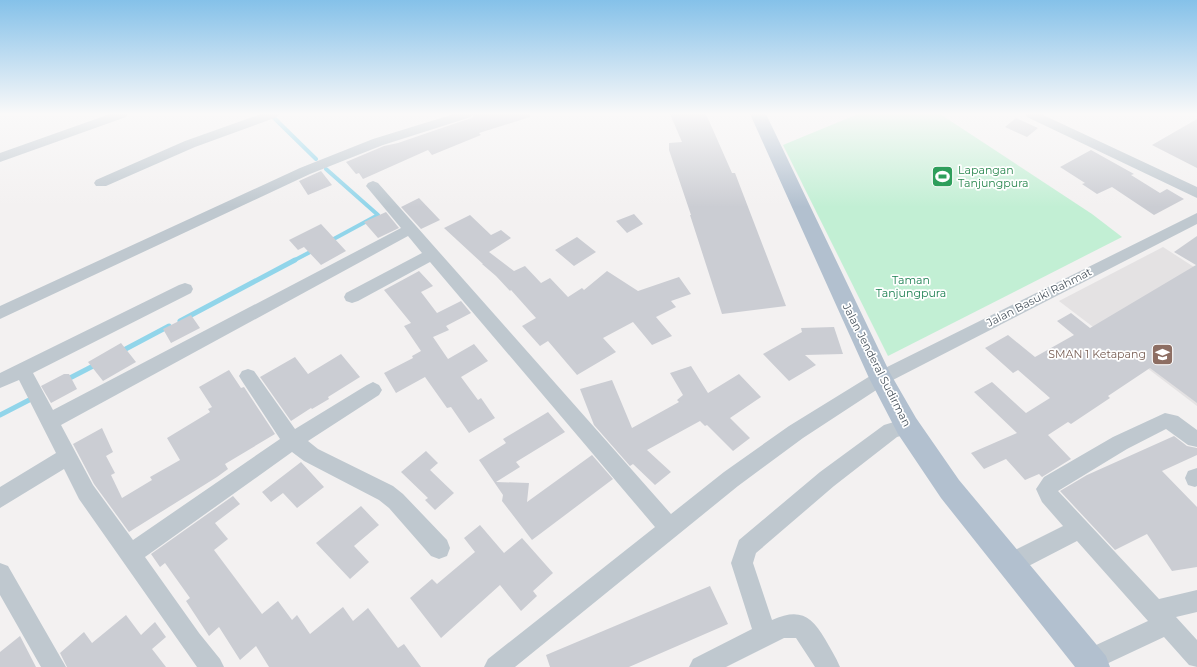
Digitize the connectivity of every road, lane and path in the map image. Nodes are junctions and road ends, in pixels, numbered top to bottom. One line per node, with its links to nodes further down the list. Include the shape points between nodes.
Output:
1 (36, 145): 6 (street)
2 (187, 145): 7 (street)
3 (370, 145): 15 (street, via 319,165)
4 (773, 145): 18 (main road, Jalan Jenderal Sudirman)
5 (1096, 145): 9 (street)
6 (0, 158)
7 (101, 183)
8 (373, 186): 11 (street)
9 (1197, 193)
10 (1197, 218): 18 (street, Jalan Basuki Rahmat)
11 (410, 229): 12 (street); 21 (street)
12 (432, 254): 14 (street); 27 (street)
13 (185, 289): 16 (street)
14 (352, 297)
15 (0, 313)
16 (23, 370): 19 (street); 21 (street)
17 (248, 376): 24 (street)
18 (881, 378): 22 (main road, Jalan Jenderal Sudirman); 27 (street, Jalan Basuki Rahmat, via 796,432)
19 (0, 381)
20 (373, 390): 24 (street)
21 (49, 422): 25 (street)
22 (907, 426): 31 (main road, Jalan Jenderal Sudirman, via 950,489); 35 (street, via 891,431 833,474 747,547 742,563)
23 (1194, 439): 28 (street, via 1178,426 1165,421 1120,443 1052,484 1046,489 1049,495)
24 (292, 440): 29 (street, via 311,455 386,493); 30 (street)
25 (67, 457): 26 (street); 30 (street, via 86,492)
26 (0, 498)
27 (669, 528): 40 (street, Jalan Basuki Rahmat)
28 (1079, 528): 31 (street); 34 (street)
29 (439, 548)
30 (130, 555): 39 (street)
31 (1011, 564): 37 (main road, Jalan Jenderal Sudirman)
32 (0, 574): 38 (street)
33 (1197, 601): 34 (street)
34 (1161, 617): 36 (street); 37 (street)
35 (766, 634): 41 (street); 42 (street, via 783,627 801,626 809,634)
36 (1197, 656)
37 (1092, 663)
38 (54, 667)
39 (212, 667)
40 (496, 667)
41 (701, 667)
42 (828, 667)

